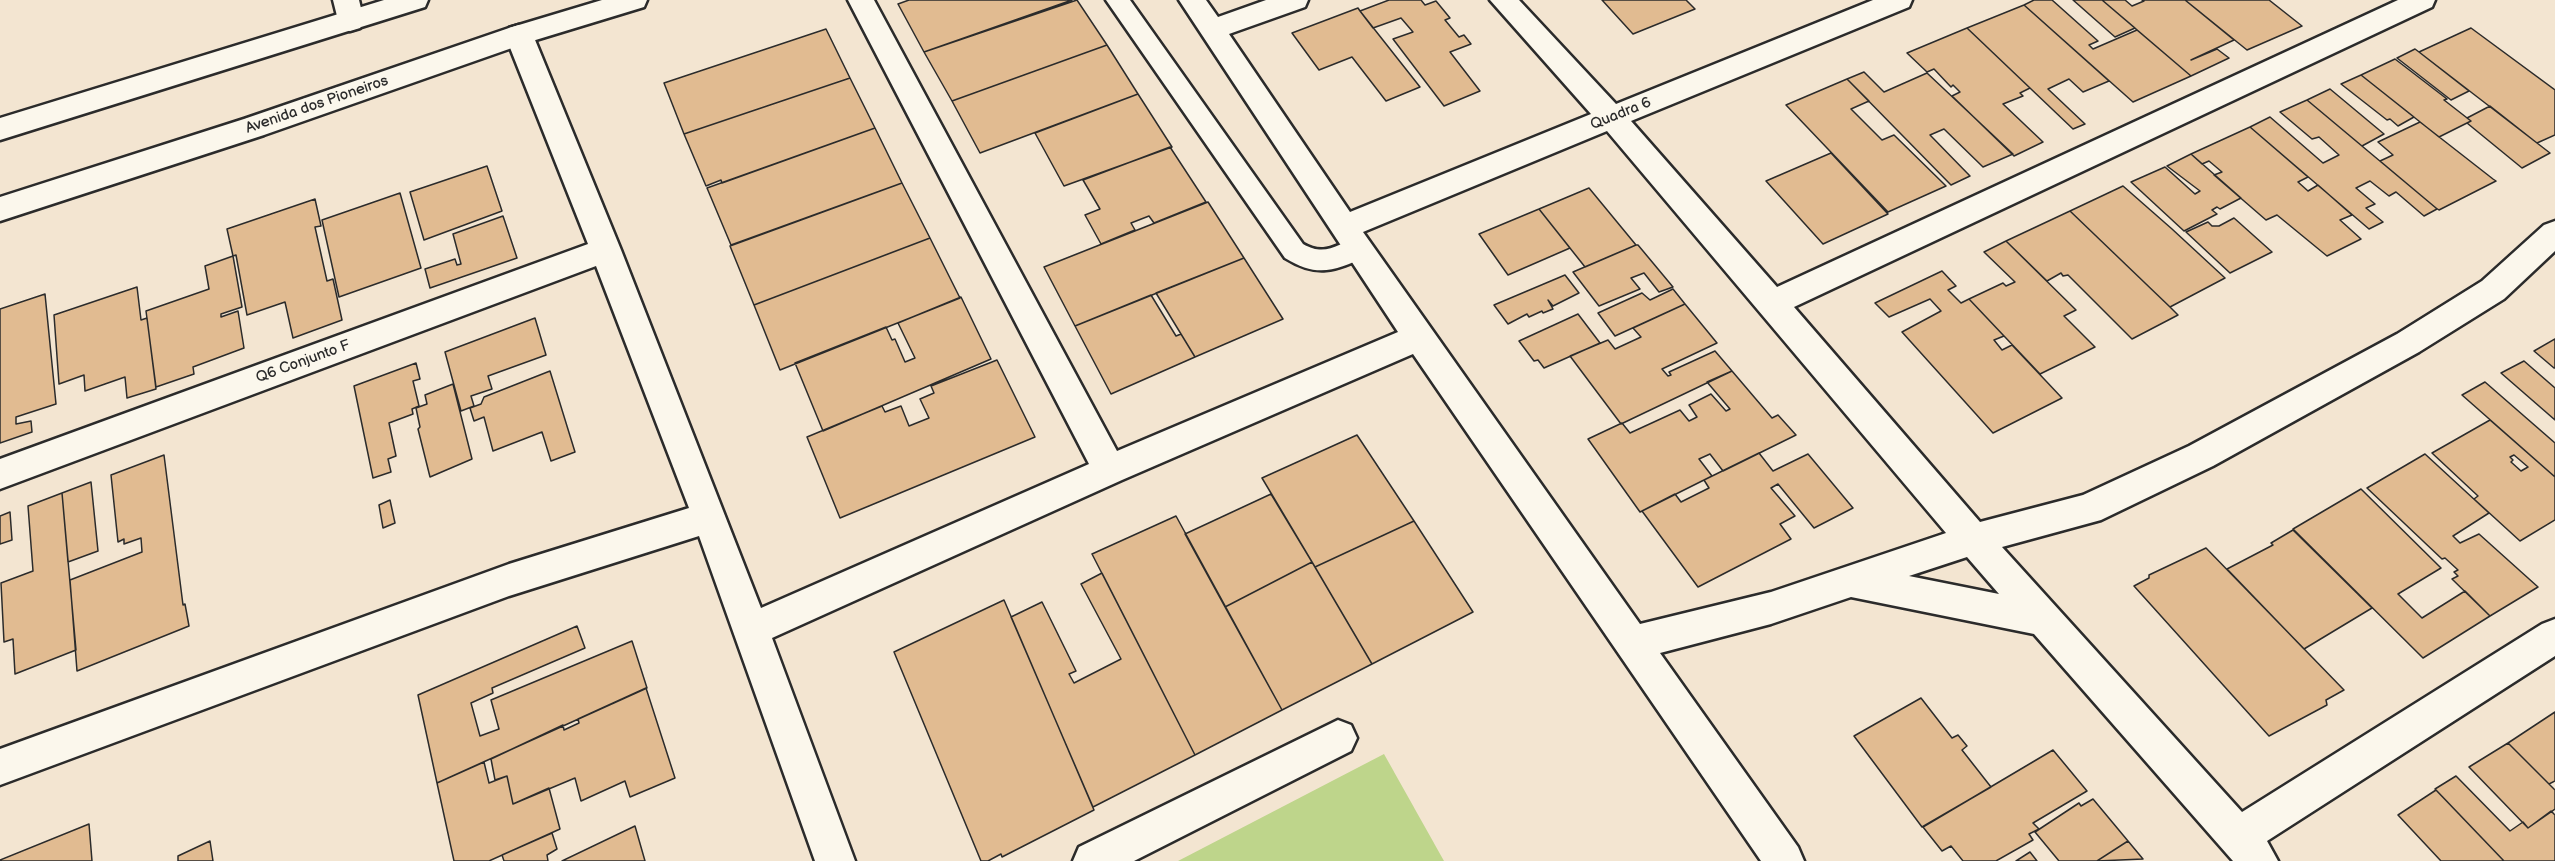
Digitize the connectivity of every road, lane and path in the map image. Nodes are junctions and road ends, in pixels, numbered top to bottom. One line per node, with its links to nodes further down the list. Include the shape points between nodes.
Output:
1 (415, 0): 10 (street)
2 (634, 0): 12 (street, Avenida dos Pioneiros)
3 (861, 0): 21 (street)
4 (1118, 0): 17 (lane, via 1294,251 1307,260 1325,263)
5 (1192, 0): 11 (street)
6 (1295, 0): 11 (street)
7 (1503, 0): 13 (street)
8 (1899, 0): 13 (street, Quadra 6)
9 (2422, 0): 19 (street)
10 (348, 10): 14 (street)
11 (1213, 28): 17 (street)
12 (519, 35): 15 (street, Avenida dos Pioneiros); 18 (street)
13 (1612, 118): 17 (street, Quadra 6); 19 (street)
14 (0, 129)
15 (0, 209)
16 (2555, 233): 24 (street, via 2484,296 2408,344 2201,456 2089,509)
17 (1351, 238): 20 (street)
18 (606, 250): 22 (street, Q6 Conjunto F); 23 (street)
19 (1772, 303): 24 (street)
20 (1419, 337): 21 (street); 29 (street)
21 (1110, 470): 27 (street)
22 (0, 474)
23 (710, 517): 27 (street); 31 (street, via 509,580)
24 (1973, 539): 25 (street); 26 (street)
25 (1855, 582): 26 (street); 29 (street)
26 (2044, 619): 32 (street)
27 (753, 629): 33 (street)
28 (2555, 636): 32 (street)
29 (1632, 643): 35 (street)
30 (1338, 738): 34 (street)
31 (0, 767)
32 (2248, 849)
33 (835, 861)
34 (1093, 861)
35 (1784, 861)

